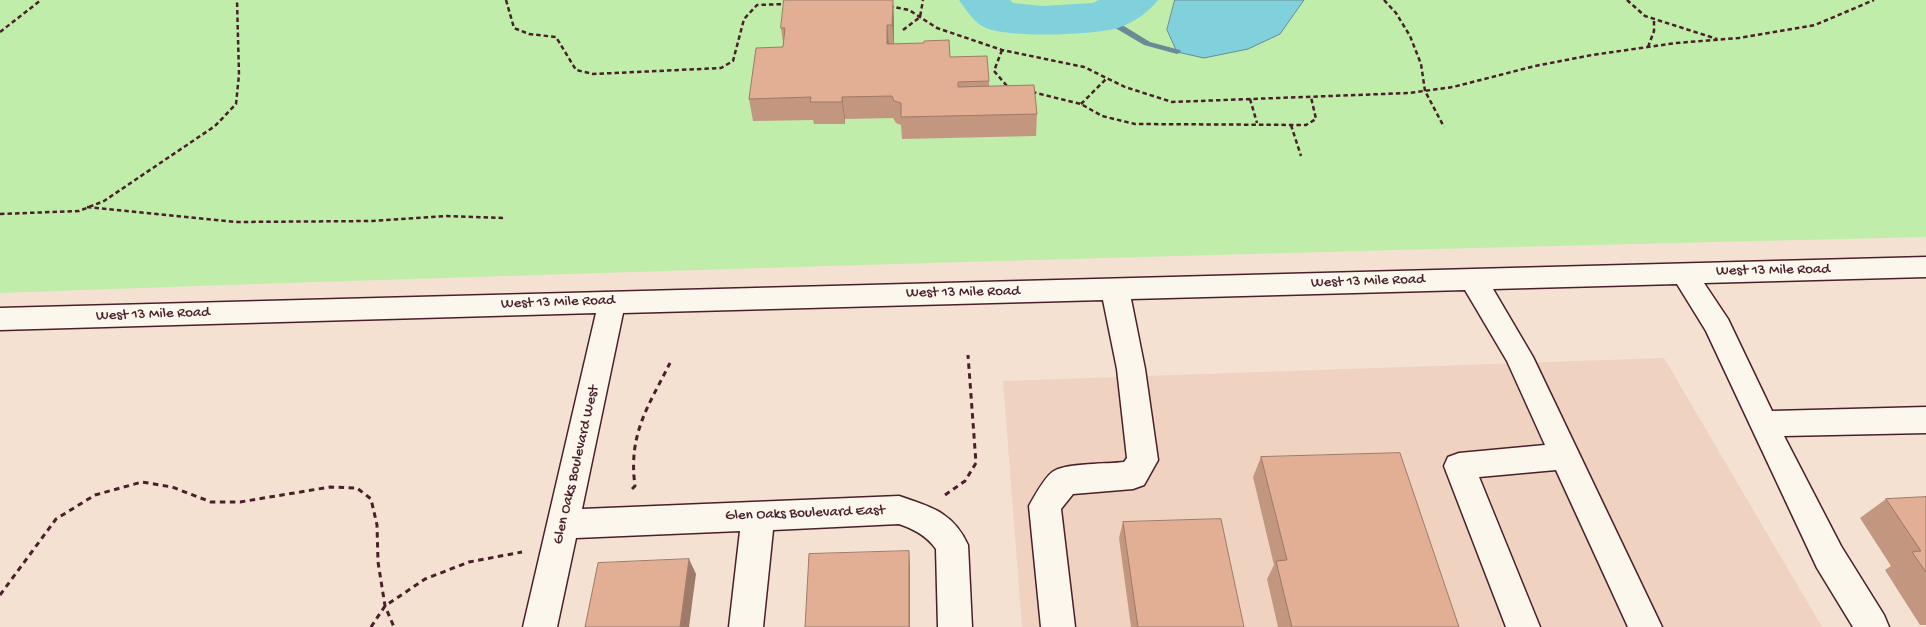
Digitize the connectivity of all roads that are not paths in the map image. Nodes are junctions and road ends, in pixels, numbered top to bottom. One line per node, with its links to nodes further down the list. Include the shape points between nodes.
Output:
1 (1926, 267): 2 (street, West 13 Mile Road)
2 (1684, 273): 3 (street, West 13 Mile Road); 8 (street, via 1718,327)
3 (1473, 279): 4 (street, West 13 Mile Road); 9 (street, via 1519,357)
4 (1115, 289): 5 (street, West 13 Mile Road); 15 (street, via 1131,369 1143,460 1133,474 1064,481 1045,506)
5 (612, 302): 6 (street, West 13 Mile Road); 11 (street, Glen Oaks Boulevard West)
6 (0, 319)
7 (1926, 420): 8 (street)
8 (1765, 424): 18 (street, via 1829,557)
9 (1565, 456): 16 (street, via 1459,466); 17 (street)
10 (758, 516): 11 (street, Glen Oaks Boulevard East); 13 (street); 14 (street, Glen Oaks Boulevard East, via 899,510 919,517 942,531 952,545)
11 (564, 524): 12 (street, Glen Oaks Boulevard West)
12 (540, 627)
13 (746, 627)
14 (955, 627)
15 (1058, 627)
16 (1523, 627)
17 (1645, 627)
18 (1872, 627)

